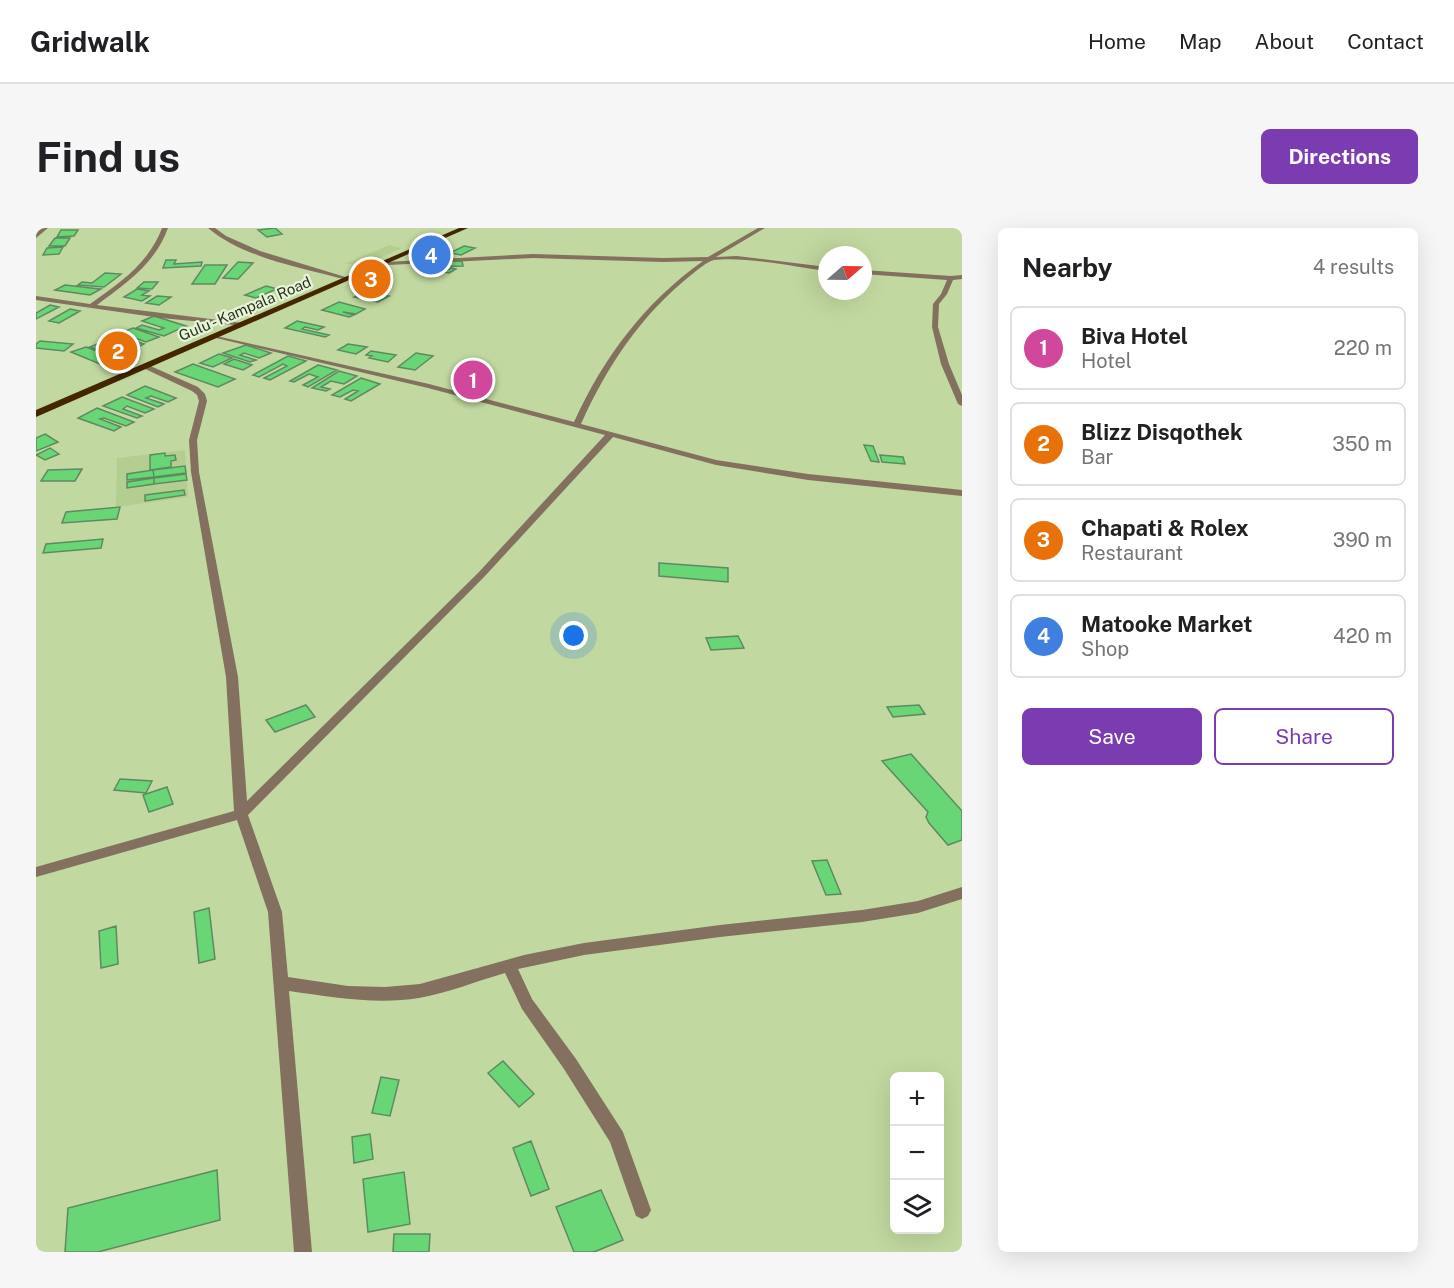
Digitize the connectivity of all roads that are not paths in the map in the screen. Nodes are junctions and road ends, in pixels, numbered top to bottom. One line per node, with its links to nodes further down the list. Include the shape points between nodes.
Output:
1 (45, 228): 6 (street)
2 (165, 228): 17 (street, via 145,263)
3 (210, 228): 15 (street, via 259,252)
4 (465, 228): 10 (main road, Gulu - Kampala Road)
5 (762, 228): 7 (street)
6 (36, 236)
7 (723, 252): 8 (street); 9 (street)
8 (711, 258): 9 (street); 10 (street, via 533,256); 23 (street, via 673,287 632,328 614,351)
9 (737, 258): 11 (street)
10 (388, 263): 15 (main road, Gulu - Kampala Road)
11 (818, 268)
12 (872, 273): 14 (street)
13 (962, 277): 14 (street)
14 (951, 278): 21 (street, via 936,304 935,327)
15 (349, 279): 18 (main road, Gulu - Kampala Road)
16 (36, 298): 17 (street)
17 (90, 307): 18 (street)
18 (243, 325): 19 (main road, Gulu - Kampala Road)
19 (214, 336): 20 (main road, Gulu - Kampala Road); 23 (street)
20 (145, 367): 22 (main road, Gulu - Kampala Road); 26 (street, via 195,389 203,401 193,457 232,677)
21 (962, 404)
22 (36, 414)
23 (576, 425): 24 (street)
24 (610, 435): 25 (street, via 759,470); 26 (street, via 482,574)
25 (962, 493)
26 (241, 814): 27 (street); 30 (street, via 275,912)
27 (36, 872)
28 (962, 893): 29 (street, via 918,907 584,949)
29 (508, 966): 30 (street, via 420,992 348,993); 31 (street, via 527,1004 616,1138)
30 (282, 983): 32 (street)
31 (642, 1210)
32 (303, 1252)

